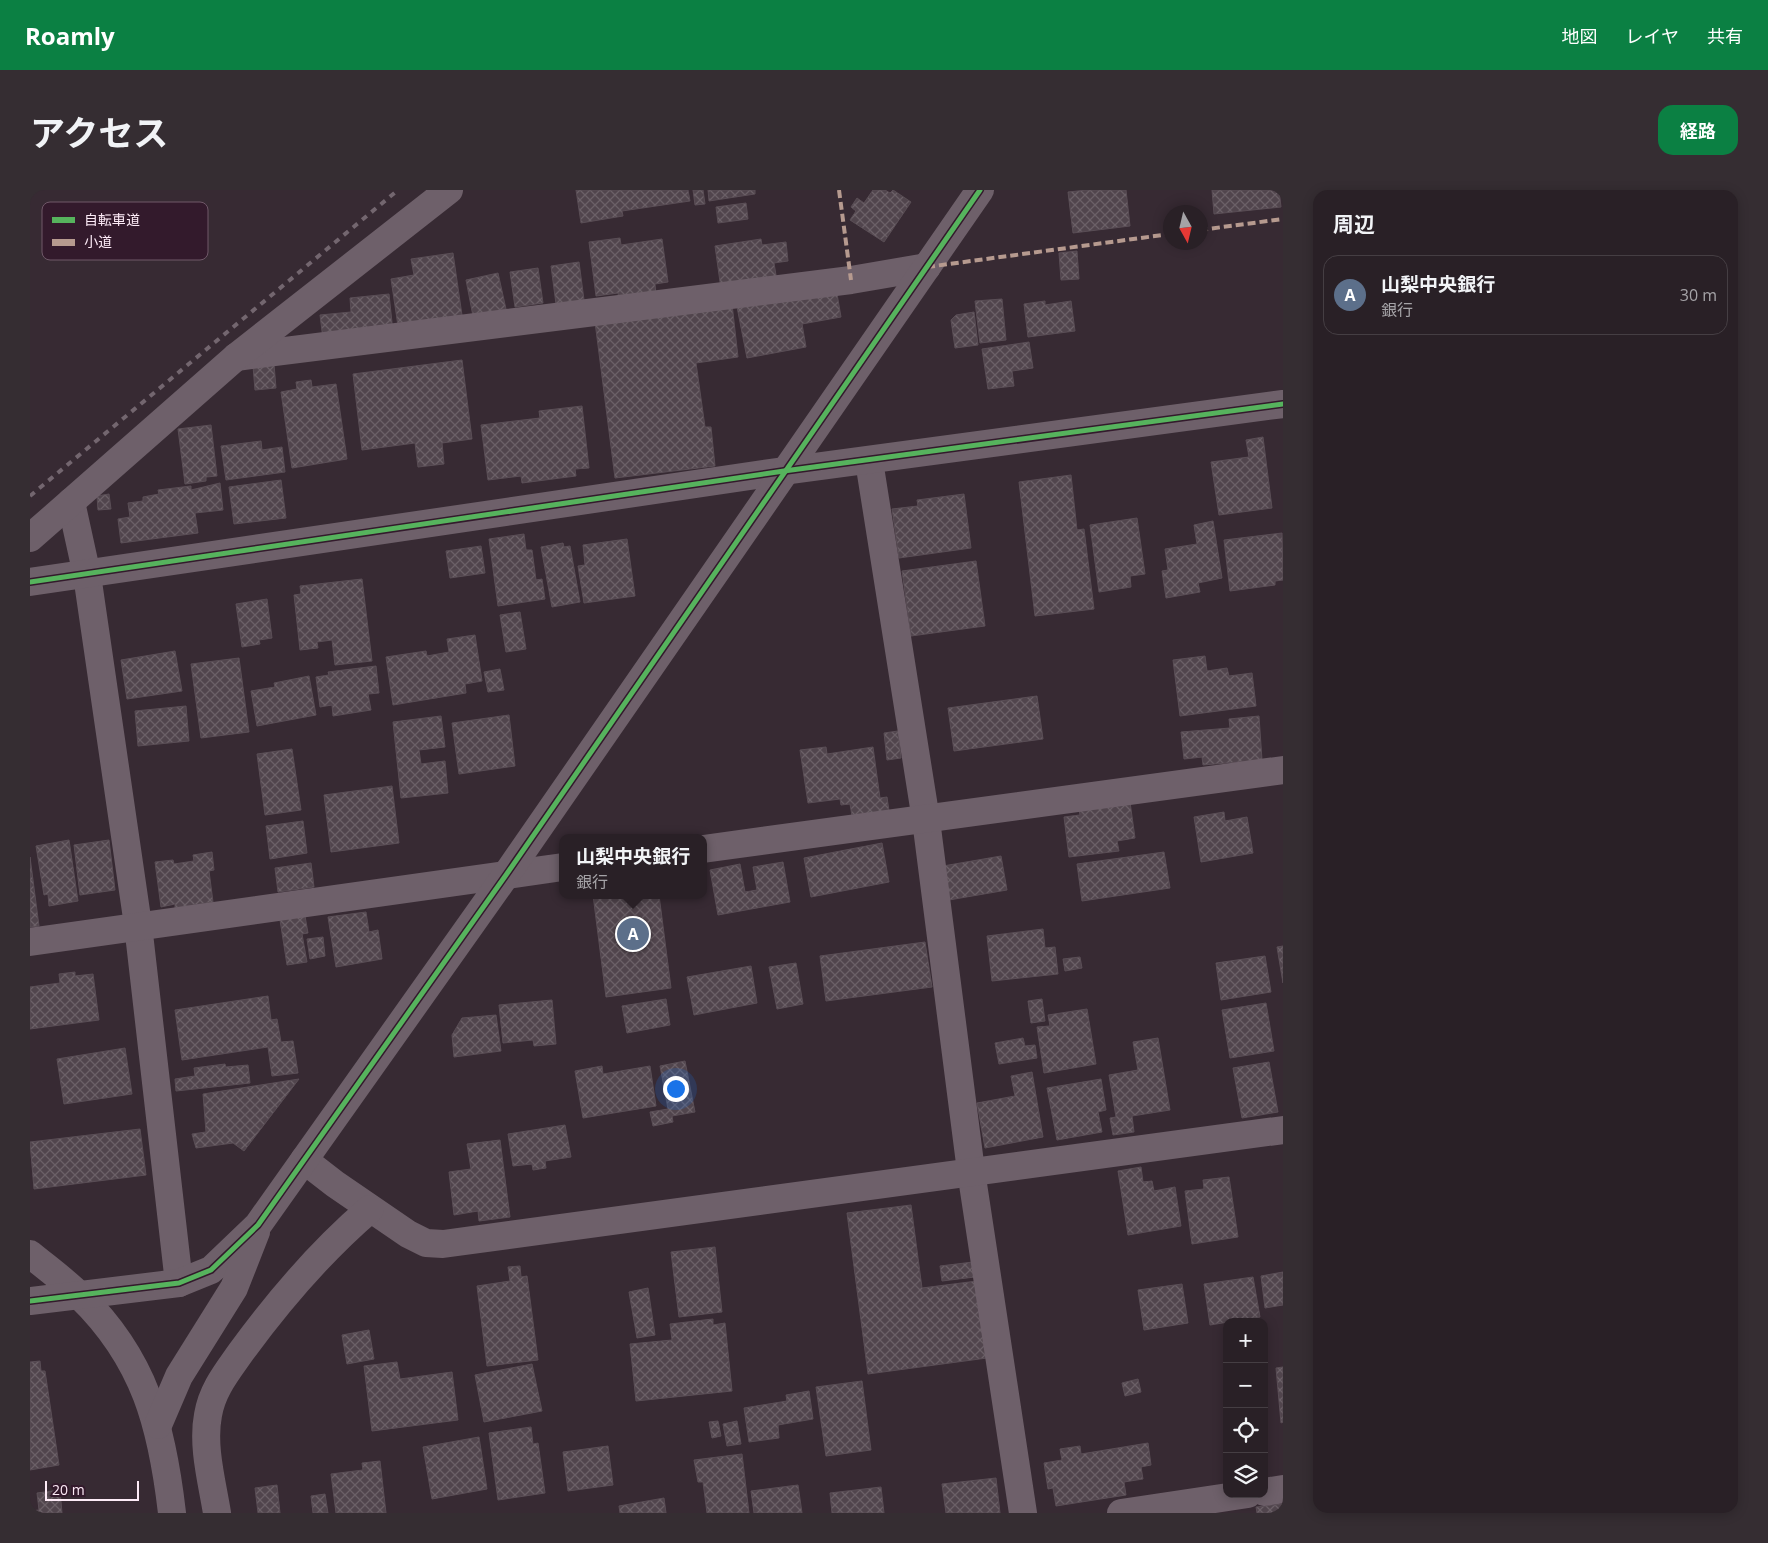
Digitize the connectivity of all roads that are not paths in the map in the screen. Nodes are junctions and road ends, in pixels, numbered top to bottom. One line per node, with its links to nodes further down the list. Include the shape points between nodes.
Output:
1 (449, 190): 4 (street)
2 (980, 190): 3 (street)
3 (927, 266): 4 (street, via 851,280); 7 (street)
4 (236, 357): 8 (street)
5 (1283, 404): 6 (street)
6 (869, 461): 7 (street); 13 (street)
7 (784, 471): 10 (street); 16 (street)
8 (71, 502): 9 (street); 10 (street)
9 (30, 538)
10 (87, 575): 11 (street); 17 (street)
11 (30, 582)
12 (1283, 770): 13 (street)
13 (926, 820): 14 (street); 21 (street)
14 (707, 848)
15 (559, 868): 16 (street)
16 (506, 875): 17 (street); 20 (street)
17 (138, 925): 18 (street); 26 (street)
18 (30, 942)
19 (1283, 1130): 21 (street)
20 (304, 1160): 22 (street); 23 (street)
21 (972, 1171): 22 (street, via 443,1244 426,1243); 35 (street)
22 (370, 1209): 34 (street, via 338,1237 297,1282 263,1322 215,1389 207,1416 207,1445)
23 (258, 1226): 26 (street, via 211,1270); 29 (street, via 234,1288 179,1376)
24 (30, 1254): 27 (street)
25 (30, 1275): 27 (street)
26 (179, 1283): 27 (street)
27 (80, 1295): 28 (street); 29 (street, via 114,1334 139,1373)
28 (30, 1301)
29 (158, 1425): 33 (street)
30 (1283, 1489): 31 (street)
31 (1268, 1491)
32 (1223, 1498): 36 (street)
33 (172, 1513)
34 (217, 1513)
35 (1023, 1513)
36 (1121, 1513)

